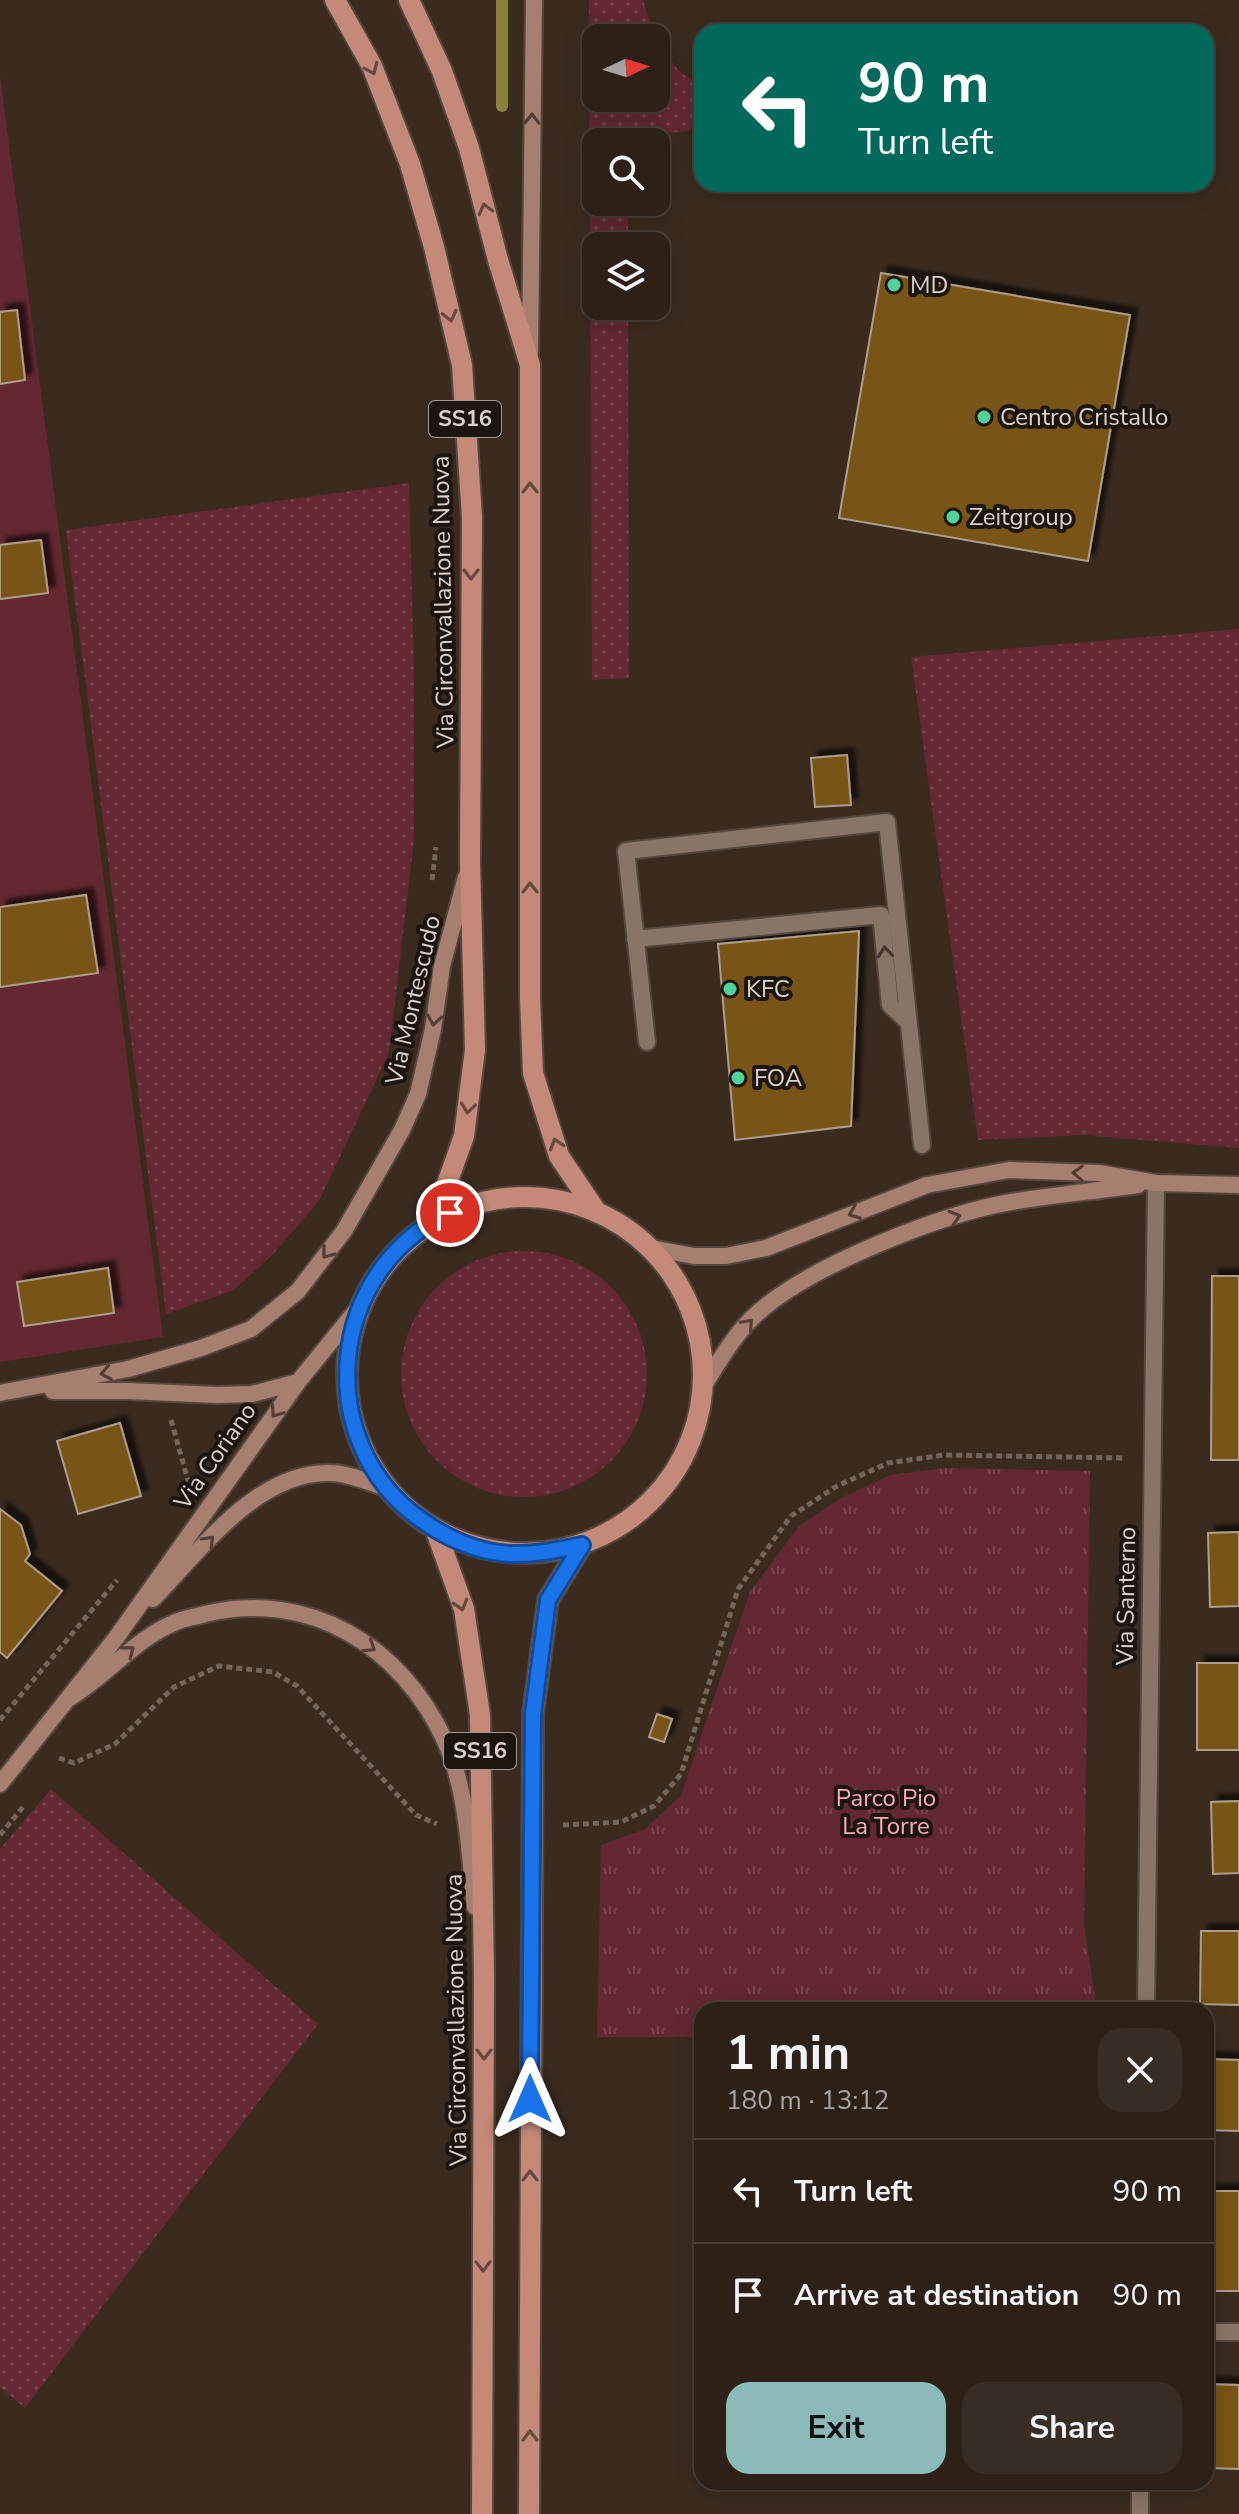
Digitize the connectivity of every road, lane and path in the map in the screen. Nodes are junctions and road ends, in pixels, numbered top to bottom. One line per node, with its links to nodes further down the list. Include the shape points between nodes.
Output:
1 (335, 0): 6 (main road, Via Circonvallazione Nuova / SS16, one-way to 6, via 372,66 410,164 462,365 472,517)
2 (409, 0): 4 (main road, SS16, one-way to 2, via 469,148)
3 (534, 0): 4 (street, one-way to 3)
4 (530, 365): 14 (main road, SS16, one-way to 4, via 559,1156 533,1073)
5 (437, 836): 7 (path)
6 (470, 862): 15 (main road, Via Circonvallazione Nuova / SS16, one-way to 15, via 475,1050 464,1136); 20 (street, Via Montescudo, one-way to 20, via 442,966 418,1094 344,1231 298,1291 251,1329 201,1348 128,1369)
7 (432, 882)
8 (635, 939): 9 (street, one-way to 8, via 890,1005 881,915); 9 (street, via 626,851 887,822); 10 (street)
9 (908, 1022): 11 (street)
10 (647, 1042)
11 (922, 1145)
12 (1156, 1183): 13 (street); 16 (street, one-way to 16, via 1099,1173 1009,1170 927,1185 766,1248 726,1256); 19 (street, one-way to 12, via 730,1343 760,1311 800,1282 882,1244 1010,1202); 22 (street, Via Santerno)
13 (1239, 1185)
14 (596, 1211): 15 (main road, SS16, via 531,1196 465,1206); 16 (main road, SS16)
15 (434, 1220): 17 (main road, SS16, via 403,1244)
16 (651, 1248): 19 (main road, SS16, via 675,1278 692,1312)
17 (359, 1307): 18 (street, Via Coriano); 23 (main road, SS16, via 346,1381 351,1419 364,1455)
18 (298, 1382): 21 (street, Via Montescudo, via 252,1394); 28 (street, Via Coriano, one-way to 28)
19 (703, 1387): 26 (main road, SS16, via 698,1422 666,1484 642,1510)
20 (8, 1392): 21 (street, Via Montescudo)
21 (168, 1393): 24 (path)
22 (1151, 1458): 33 (path, via 944,1455 888,1463 837,1486 791,1516 738,1589 681,1774 654,1806 621,1822); 36 (street, Via Santerno)
23 (384, 1487): 25 (main road, SS16); 28 (street, Via Coriano, one-way to 23, via 248,1502 295,1476 332,1473)
24 (190, 1490)
25 (436, 1531): 26 (main road, SS16, via 507,1554); 35 (main road, Via Circonvallazione Nuova / SS16, one-way to 35, via 464,1609 480,1715)
26 (582, 1545): 41 (main road, SS16, one-way to 26, via 533,1714 548,1600)
27 (126, 1570): 30 (path)
28 (116, 1638): 29 (street, Via Coriano)
29 (68, 1699): 32 (street, Via Coriano); 35 (street, Via Coriano, one-way to 35, via 176,1621 230,1608 310,1615 383,1655 421,1697 454,1767)
30 (0, 1720)
31 (61, 1759): 34 (path, via 74,1763 115,1744 174,1687 219,1666 273,1672 297,1686 416,1815)
32 (0, 1784)
33 (563, 1825)
34 (443, 1826)
35 (484, 1977): 40 (main road, Via Circonvallazione Nuova / SS16, one-way to 40)
36 (1146, 2002)
37 (1214, 2332): 38 (street)
38 (1239, 2332)
39 (1140, 2490): 42 (street)
40 (482, 2514)
41 (529, 2514)
42 (1140, 2514)

